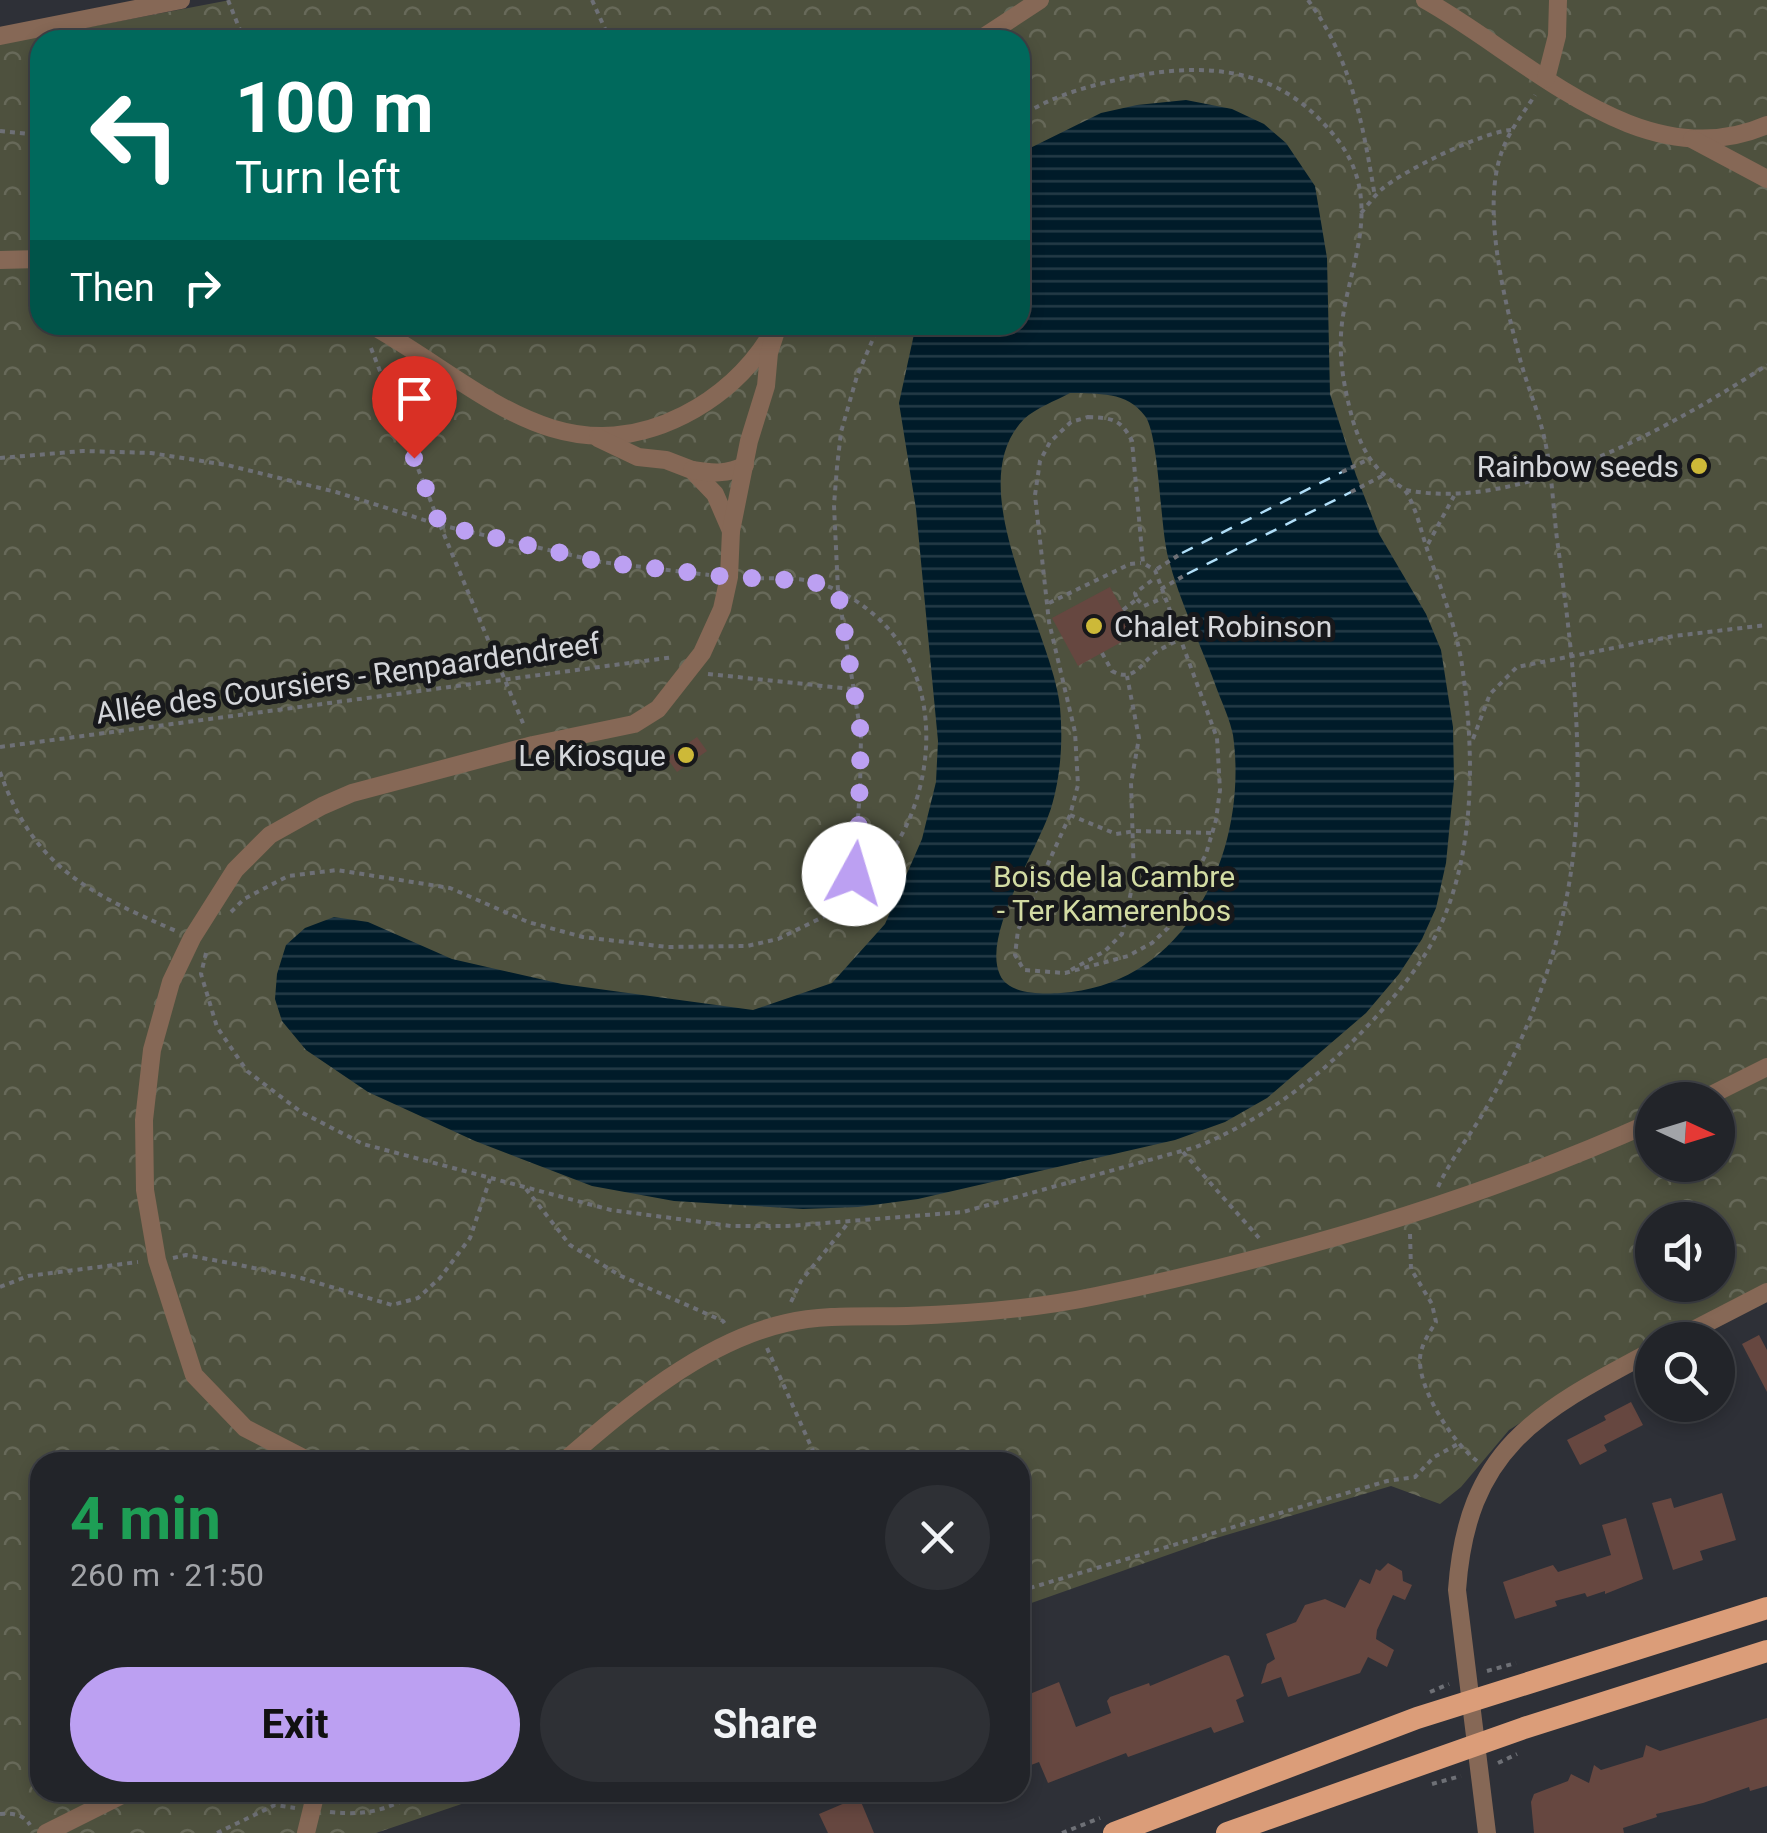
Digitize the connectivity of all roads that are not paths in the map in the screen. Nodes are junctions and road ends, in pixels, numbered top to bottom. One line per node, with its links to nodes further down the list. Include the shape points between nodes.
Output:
1 (181, 0): 6 (street)
2 (1040, 0): 7 (street)
3 (1425, 0): 9 (street)
4 (1558, 0): 9 (street)
5 (30, 30): 8 (street)
6 (30, 30)
7 (994, 30)
8 (0, 36)
9 (1546, 79): 11 (street, via 1643,131)
10 (1767, 125): 11 (street)
11 (1692, 139): 12 (street)
12 (1767, 180)
13 (30, 259): 14 (street)
14 (0, 260)
15 (372, 335): 18 (street, via 498,406)
16 (770, 335): 18 (street, via 710,402 632,435)
17 (775, 335): 19 (street)
18 (598, 438): 20 (street, via 638,457)
19 (744, 465): 20 (street, via 734,472); 21 (street)
20 (692, 470): 21 (street, via 716,494)
21 (731, 532): 28 (street, via 722,609 702,653 658,709 634,724 352,794 270,835 235,870 172,982 152,1050 144,1120 145,1190 157,1260 194,1375 245,1428)
22 (1767, 1067): 23 (street)
23 (1735, 1083)
24 (1635, 1129): 29 (street, via 1404,1215 1093,1297 788,1322 735,1340 660,1386)
25 (1767, 1292): 26 (street)
26 (1709, 1322)
27 (1635, 1362): 32 (street, via 1516,1438 1476,1495 1457,1590)
28 (292, 1452)
29 (576, 1452)
30 (1767, 1608): 32 (main road)
31 (1767, 1652): 33 (main road)
32 (1471, 1700): 33 (street); 38 (main road)
33 (1476, 1745): 39 (main road); 40 (street)
34 (108, 1802): 37 (street)
35 (314, 1802): 36 (street)
36 (307, 1830)
37 (46, 1833)
38 (1114, 1833)
39 (1227, 1833)
40 (1487, 1833)

